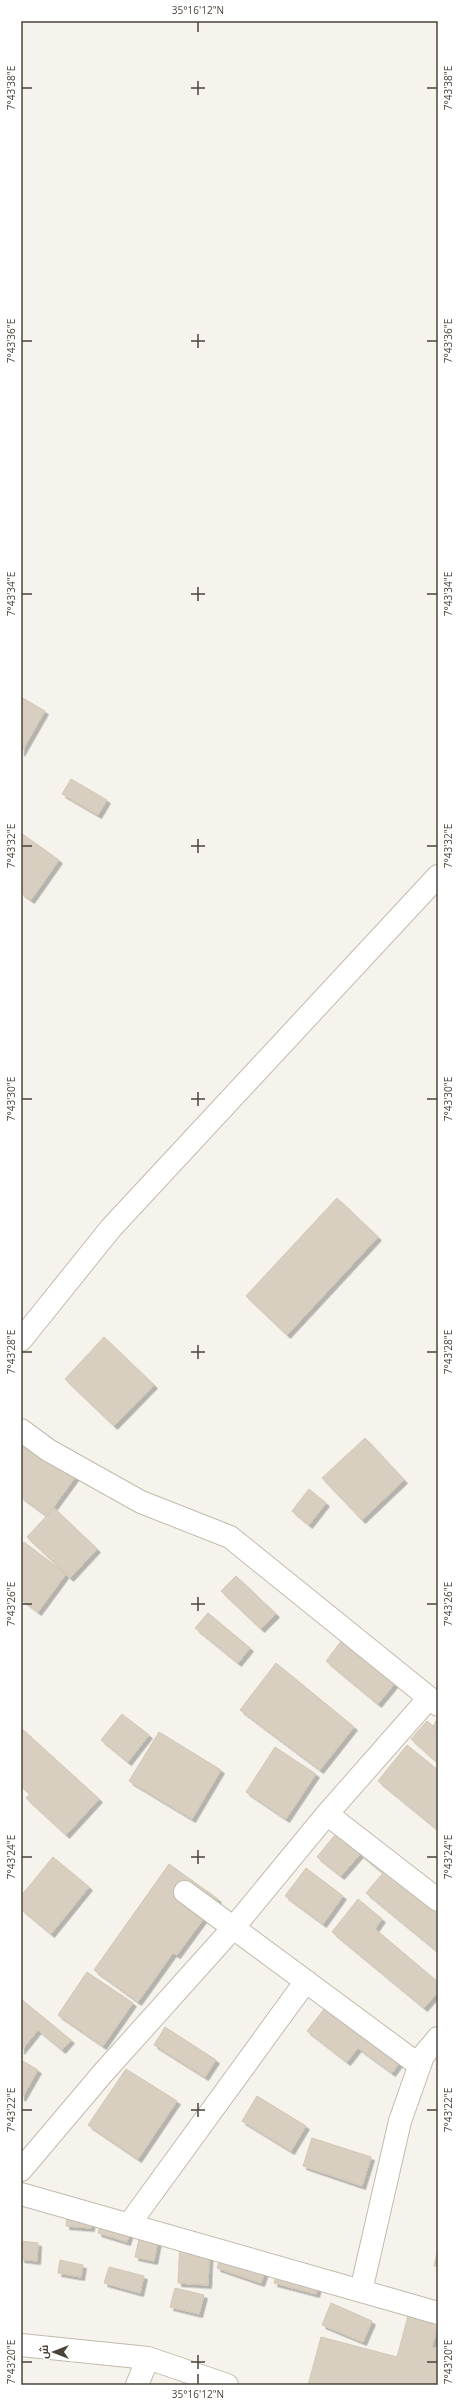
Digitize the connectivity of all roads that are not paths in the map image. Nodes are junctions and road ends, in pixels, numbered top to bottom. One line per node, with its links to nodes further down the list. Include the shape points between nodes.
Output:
1 (438, 876): 2 (street, via 111,1228)
2 (21, 1340)
3 (21, 1430): 4 (street, via 48,1450 141,1502 230,1536)
4 (433, 1701): 5 (street)
5 (327, 1814): 7 (street); 8 (street)
6 (185, 1892): 8 (street)
7 (438, 1900)
8 (234, 1927): 9 (street); 12 (street, via 103,2073)
9 (306, 1981): 11 (street); 14 (street)
10 (438, 2038): 11 (street, via 423,2056)
11 (420, 2066): 15 (street, via 400,2121)
12 (21, 2170)
13 (21, 2194): 14 (street)
14 (130, 2223): 15 (street)
15 (361, 2291): 16 (street)
16 (438, 2313)
17 (21, 2345): 18 (street)
18 (148, 2358): 19 (street); 20 (street)
19 (137, 2385)
20 (227, 2385)

